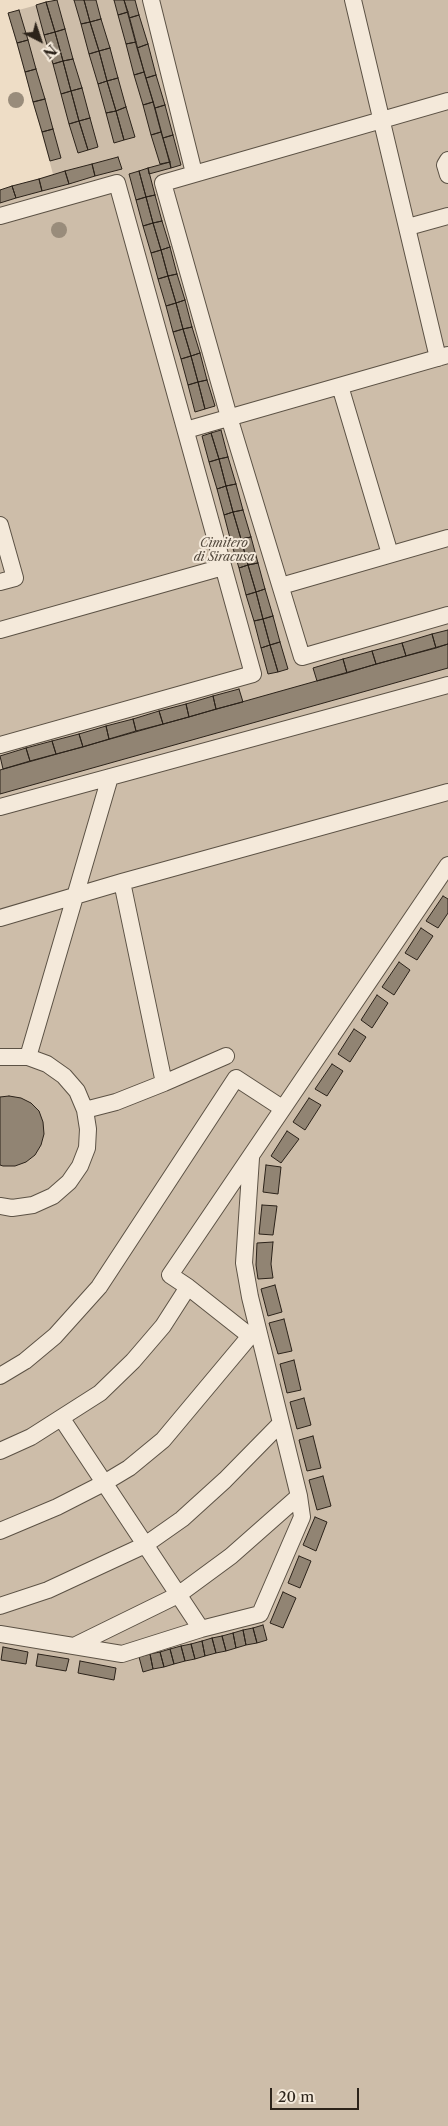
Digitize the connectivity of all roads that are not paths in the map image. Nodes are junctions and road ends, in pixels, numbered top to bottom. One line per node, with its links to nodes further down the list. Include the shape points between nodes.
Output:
1 (151, 0): 6 (lane)
2 (352, 0): 4 (lane)
3 (448, 101): 4 (lane)
4 (383, 120): 6 (lane); 10 (lane)
5 (448, 160): 7 (lane, via 445,165)
6 (194, 173): 13 (lane, via 163,183)
7 (448, 175)
8 (0, 216): 14 (lane, via 117,183)
9 (448, 216): 10 (lane)
10 (408, 227): 11 (lane)
11 (443, 357): 12 (lane)
12 (340, 386): 13 (lane); 17 (lane)
13 (230, 417): 14 (lane); 20 (lane)
14 (186, 430): 18 (lane)
15 (0, 525): 19 (lane, via 15,578)
16 (448, 538): 17 (lane)
17 (390, 554): 20 (lane)
18 (224, 567): 22 (lane); 24 (lane, via 253,674)
19 (0, 582)
20 (281, 586): 21 (lane, via 302,656)
21 (448, 615)
22 (0, 630)
23 (448, 685): 25 (lane)
24 (0, 745)
25 (110, 777): 27 (lane); 30 (lane)
26 (448, 792): 29 (lane)
27 (0, 807)
28 (448, 865): 36 (lane)
29 (122, 882): 30 (lane); 35 (lane)
30 (75, 896): 31 (lane); 34 (lane)
31 (0, 918)
32 (226, 1056): 35 (lane)
33 (0, 1057): 34 (lane)
34 (28, 1057): 37 (lane, via 47,1064 64,1076 77,1091)
35 (164, 1083): 37 (lane)
36 (282, 1108): 38 (lane); 42 (lane, via 236,1078 99,1288 55,1336 25,1361)
37 (85, 1110): 39 (lane, via 87,1148 69,1182 53,1196 34,1204 12,1208)
38 (251, 1158): 40 (lane, via 170,1275); 41 (lane, via 244,1263)
39 (0, 1206)
40 (188, 1287): 41 (lane); 43 (lane, via 163,1326 133,1361 100,1393)
41 (255, 1335): 44 (lane); 46 (lane, via 163,1440 129,1468)
42 (0, 1376)
43 (62, 1419): 45 (lane); 46 (lane)
44 (281, 1423): 47 (lane); 49 (lane, via 182,1519)
45 (0, 1451)
46 (104, 1483): 48 (lane); 49 (lane)
47 (299, 1496): 50 (lane, via 231,1556); 52 (lane, via 302,1517 260,1614)
48 (0, 1532)
49 (145, 1545): 50 (lane); 51 (lane, via 48,1590)
50 (178, 1595): 52 (lane); 54 (lane)
51 (0, 1606)
52 (201, 1629): 54 (lane, via 122,1654)
53 (0, 1634): 54 (lane)
54 (74, 1646)

